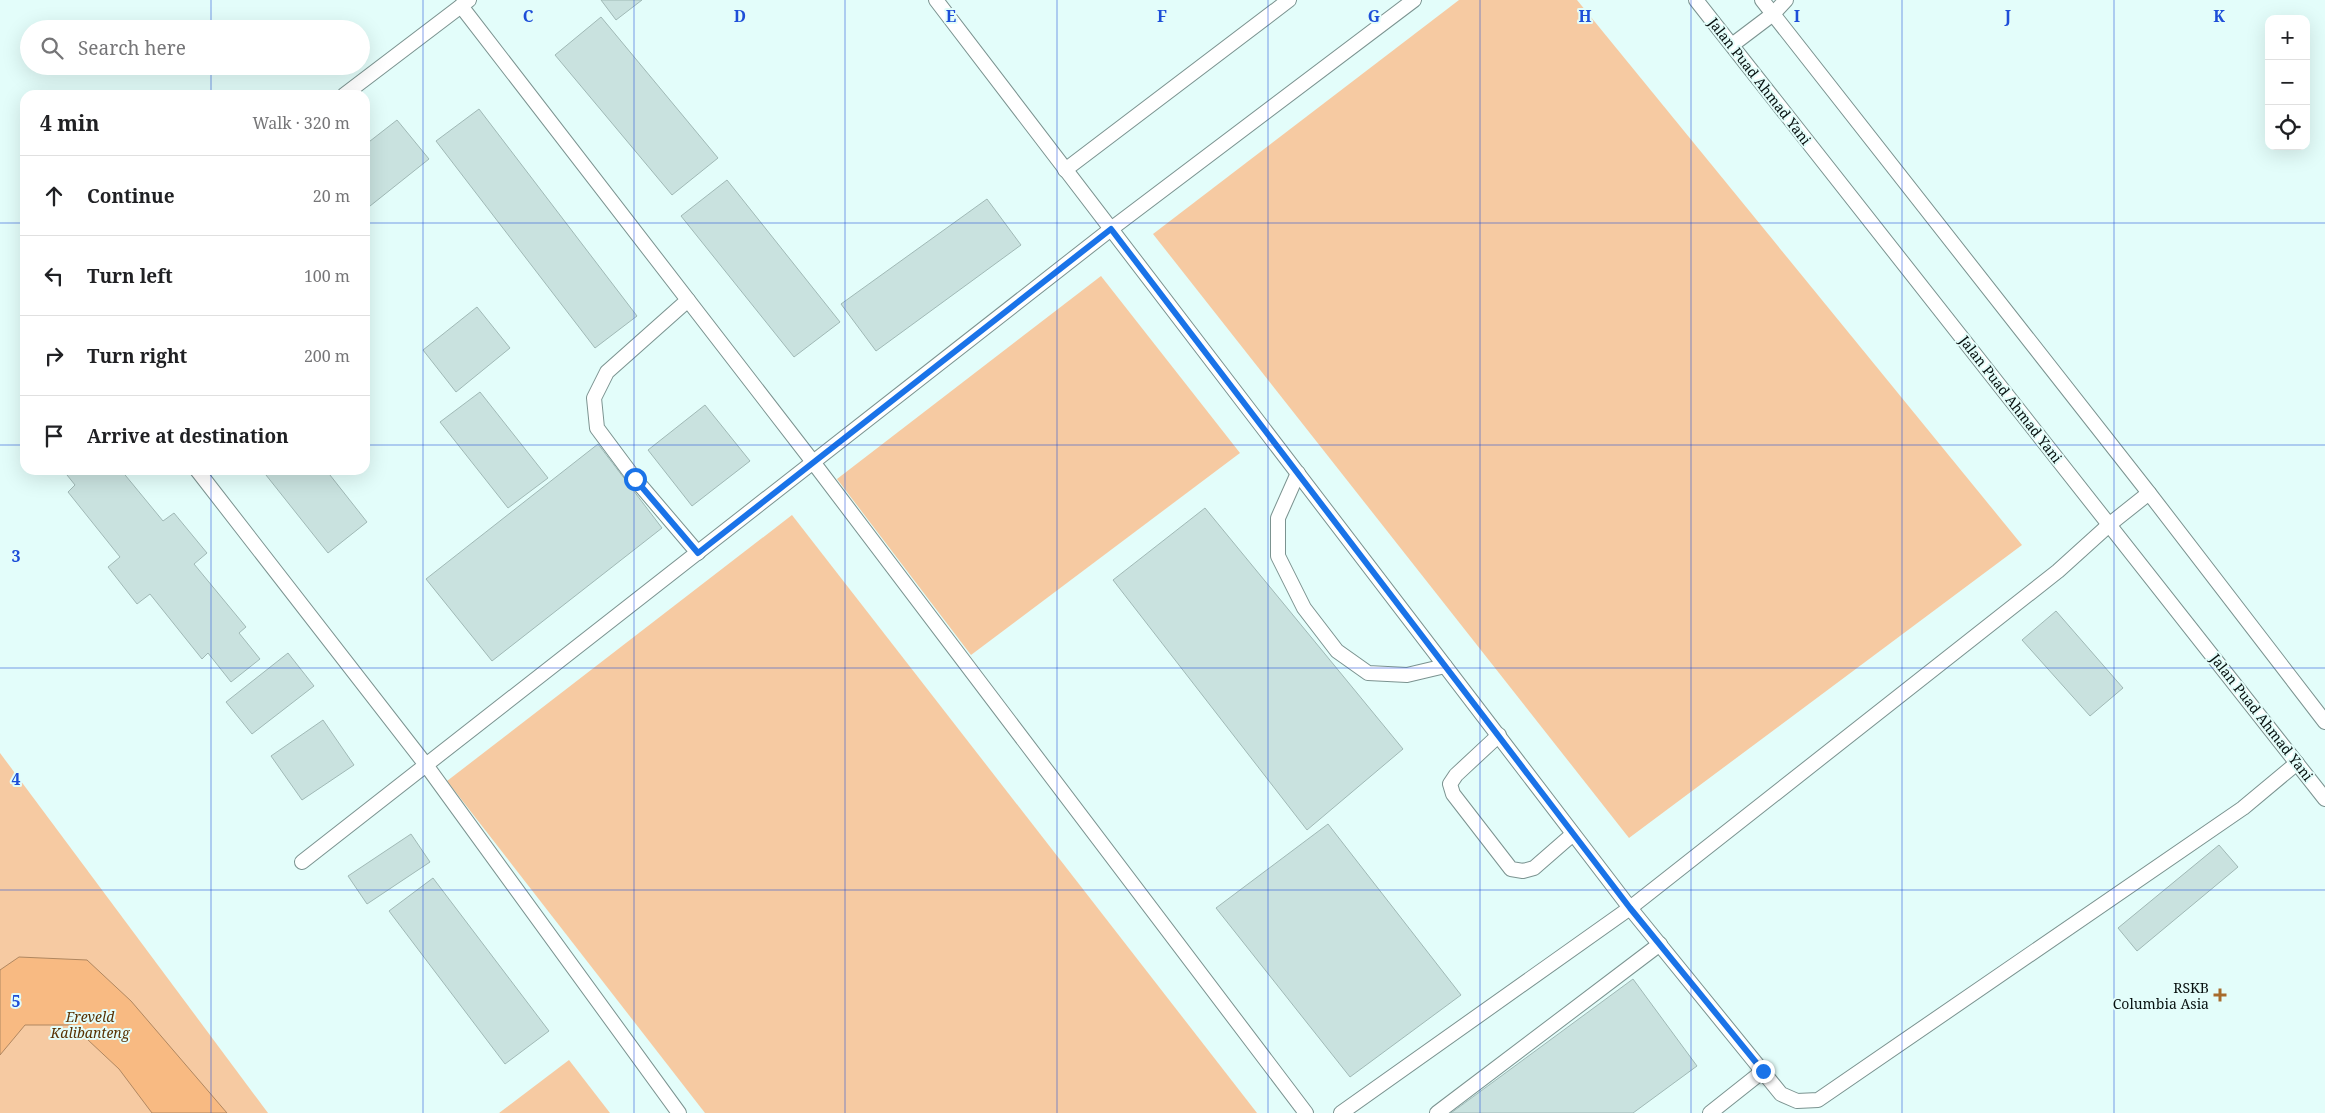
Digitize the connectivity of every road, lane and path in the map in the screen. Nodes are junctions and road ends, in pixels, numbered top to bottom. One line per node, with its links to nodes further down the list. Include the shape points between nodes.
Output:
1 (936, 0): 11 (lane)
2 (1289, 0): 11 (lane)
3 (1414, 0): 12 (lane)
4 (1696, 0): 9 (lane, Jalan Puad Ahmad Yani)
5 (1762, 0): 8 (lane)
6 (1786, 0): 8 (lane)
7 (465, 3): 10 (lane); 13 (lane)
8 (1773, 14): 9 (lane); 17 (lane)
9 (1732, 45): 18 (lane, Jalan Puad Ahmad Yani)
10 (351, 90)
11 (1065, 170): 12 (lane)
12 (1111, 229): 14 (lane); 15 (lane)
13 (688, 300): 14 (lane); 19 (lane, via 607,372 594,398 597,428)
14 (813, 462): 19 (lane); 32 (lane)
15 (1298, 473): 20 (lane); 20 (lane, via 1278,518 1278,556 1304,608 1336,651 1368,673 1407,675)
16 (201, 475): 24 (lane)
17 (2149, 493): 18 (lane); 21 (lane)
18 (2110, 524): 23 (lane, Jalan Puad Ahmad Yani); 28 (lane, via 2058,571)
19 (698, 553): 24 (lane)
20 (1445, 666): 22 (lane)
21 (2325, 722)
22 (1499, 735): 26 (lane); 26 (lane, via 1456,775 1450,784 1453,794 1512,868 1523,872 1534,868)
23 (2297, 763): 25 (lane, Jalan Puad Ahmad Yani); 30 (lane, via 2243,808 1818,1100 1798,1101 1781,1094)
24 (426, 765): 27 (lane); 31 (lane)
25 (2325, 798)
26 (1573, 834): 28 (lane)
27 (302, 862)
28 (1630, 908): 29 (lane); 33 (lane)
29 (1660, 944): 30 (lane); 34 (lane)
30 (1763, 1071): 35 (lane)
31 (679, 1113)
32 (1306, 1113)
33 (1341, 1113)
34 (1437, 1113)
35 (1710, 1113)

